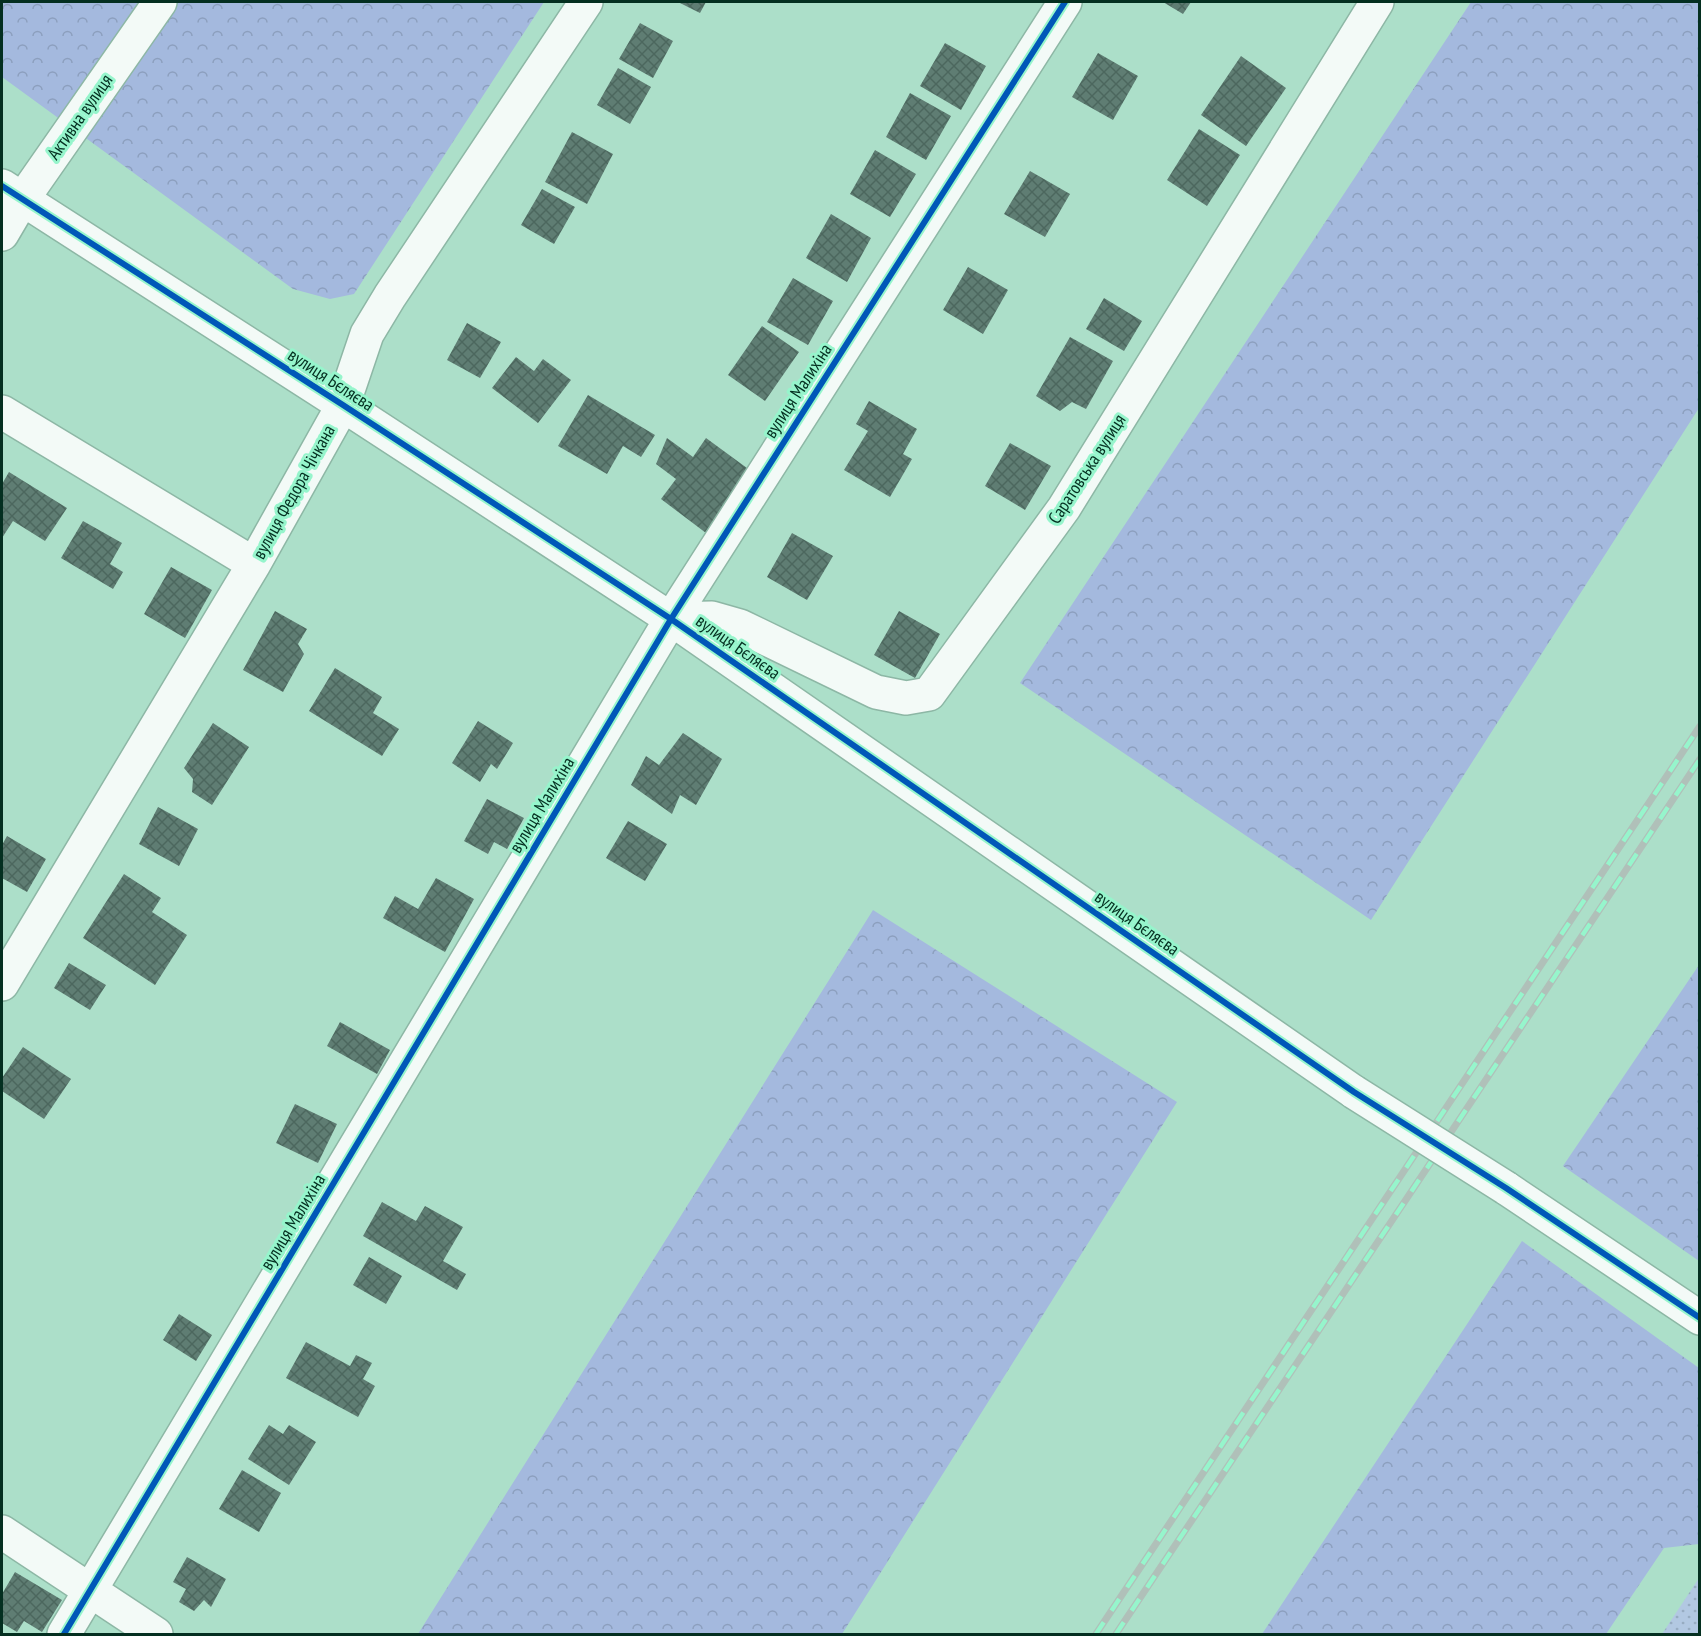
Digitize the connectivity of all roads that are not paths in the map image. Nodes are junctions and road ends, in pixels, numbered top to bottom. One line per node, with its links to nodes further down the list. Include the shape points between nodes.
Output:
1 (160, 2): 5 (street, Активна вулиця)
2 (586, 2): 7 (street, вулиця Федора Чічкана, via 367,334)
3 (1065, 2): 10 (street, вулиця Малихіна)
4 (1377, 2): 10 (street, Саратовська вулиця, via 1064,508 929,694 906,698 876,692 740,626 711,618)
5 (12, 193): 6 (street, Активна вулиця); 7 (street, вулиця Бєляєва)
6 (2, 234)
7 (343, 405): 9 (street, вулиця Федора Чічкана); 10 (street, вулиця Бєляєва)
8 (2, 412): 9 (street)
9 (254, 564): 11 (street, вулиця Федора Чічкана)
10 (671, 619): 12 (street, вулиця Бєляєва, bridge, via 1354,1092); 14 (street, вулиця Малихіна)
11 (2, 984)
12 (1700, 1318)
13 (2, 1532): 14 (street)
14 (90, 1591): 15 (street, вулиця Малихіна); 16 (street)
15 (64, 1635)
16 (156, 1635)

